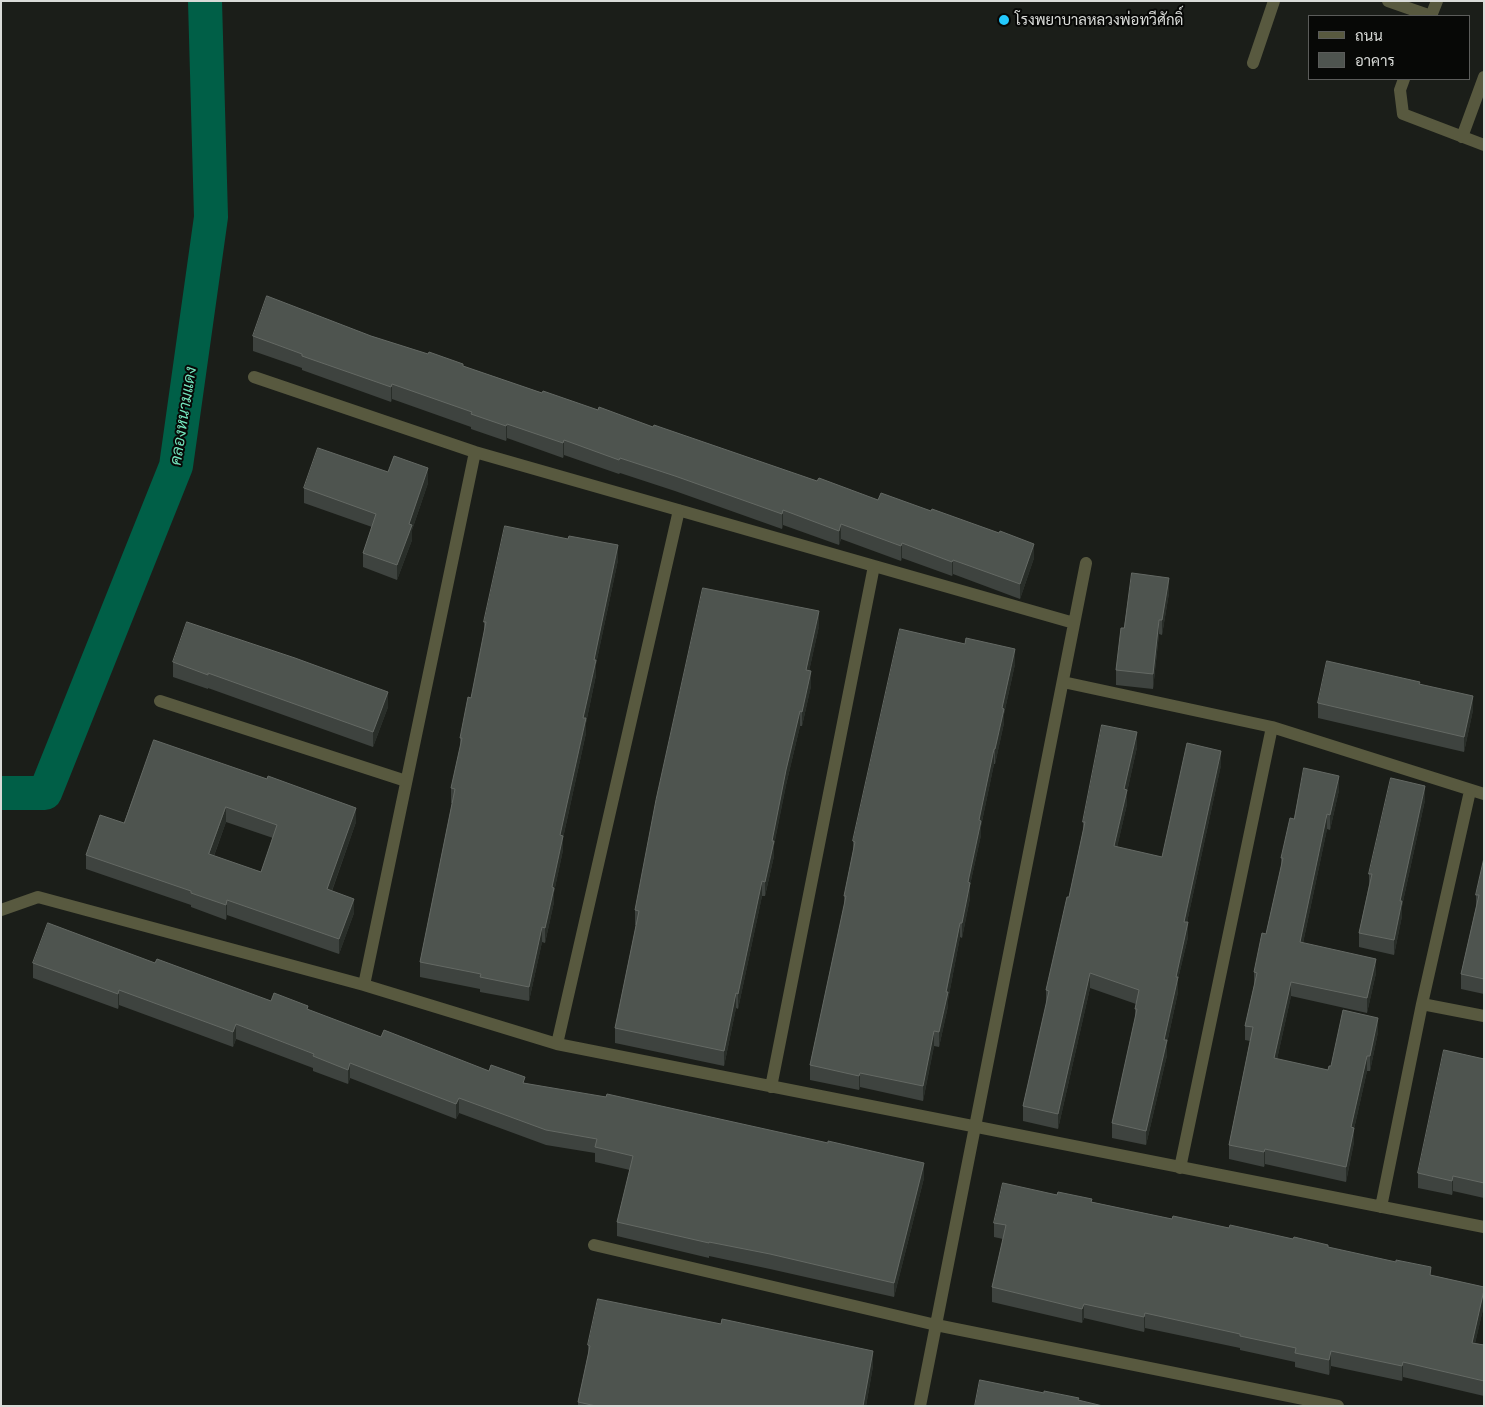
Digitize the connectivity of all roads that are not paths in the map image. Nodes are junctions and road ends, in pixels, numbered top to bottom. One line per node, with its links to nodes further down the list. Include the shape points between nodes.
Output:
1 (1274, 1): 6 (street)
2 (1388, 1): 4 (street)
3 (1437, 1): 5 (street)
4 (1428, 15)
5 (1431, 15)
6 (1253, 63)
7 (1484, 77): 9 (street)
8 (1404, 80): 9 (street, via 1400,90 1403,114)
9 (1462, 137): 10 (street)
10 (1484, 145)
11 (254, 377): 12 (street)
12 (475, 452): 13 (street); 20 (street)
13 (679, 510): 15 (street); 27 (street)
14 (1086, 563): 16 (street)
15 (874, 566): 16 (street); 28 (street)
16 (1074, 623): 17 (street)
17 (1062, 682): 19 (street); 29 (street)
18 (160, 700): 20 (street)
19 (1272, 727): 21 (street); 30 (street)
20 (406, 781): 24 (street)
21 (1470, 791): 22 (street); 25 (street)
22 (1484, 794)
23 (1, 910): 24 (street, via 38,898)
24 (364, 985): 27 (street)
25 (1422, 1004): 26 (street); 31 (street)
26 (1484, 1016)
27 (557, 1044): 28 (street)
28 (771, 1087): 29 (street)
29 (975, 1128): 30 (street); 34 (street)
30 (1180, 1168): 31 (street)
31 (1381, 1207): 32 (street)
32 (1484, 1227)
33 (594, 1245): 34 (street)
34 (936, 1325): 35 (street); 36 (street)
35 (920, 1406)
36 (1338, 1406)

